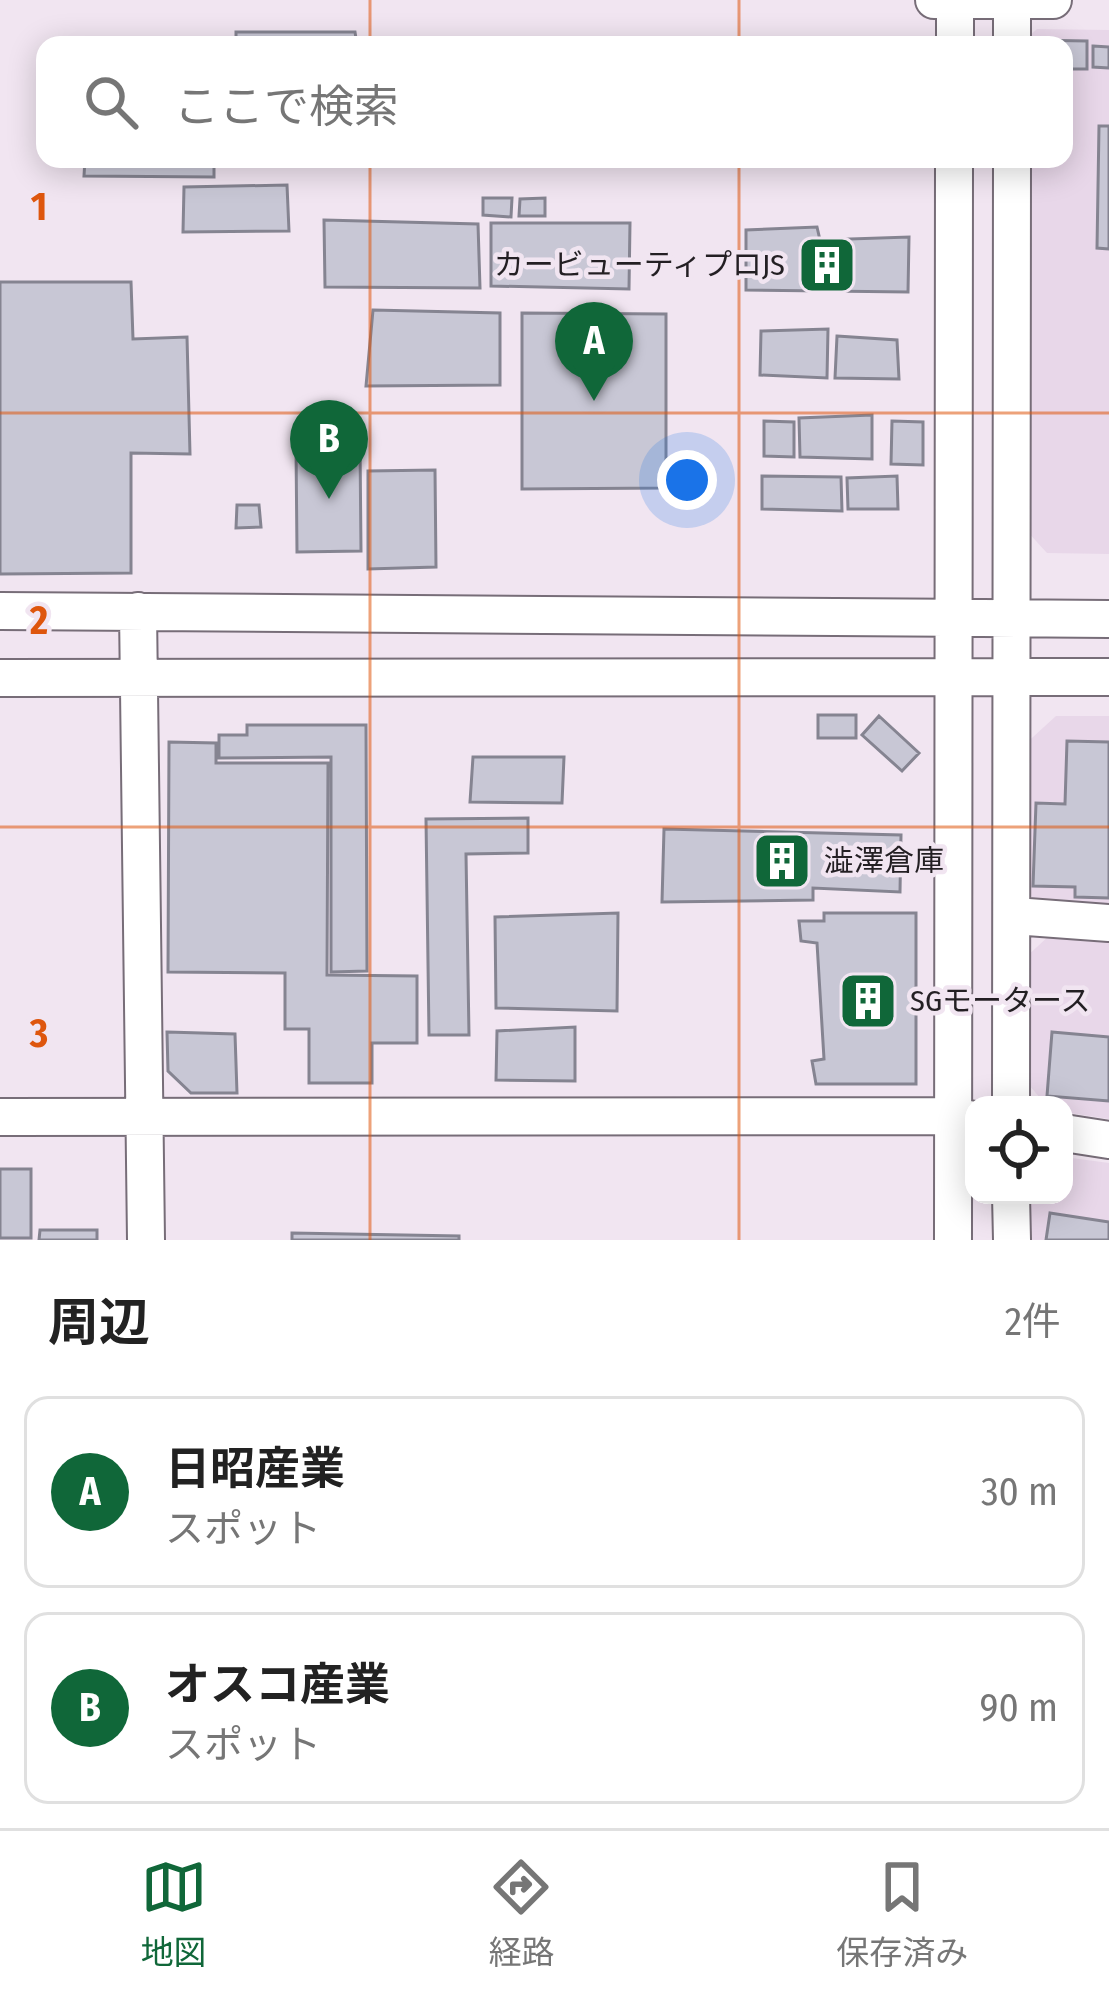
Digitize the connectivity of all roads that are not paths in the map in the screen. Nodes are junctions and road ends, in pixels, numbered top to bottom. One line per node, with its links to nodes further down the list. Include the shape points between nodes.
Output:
1 (934, 0): 2 (street)
2 (955, 0): 3 (street); 5 (street)
3 (1012, 0): 4 (street); 6 (street)
4 (1053, 0)
5 (955, 36)
6 (1012, 36)
7 (954, 168): 11 (street)
8 (1012, 168): 12 (street)
9 (0, 610): 10 (street)
10 (139, 611): 11 (street); 18 (street)
11 (951, 619): 12 (street); 14 (street)
12 (1013, 620): 13 (street); 15 (street)
13 (1109, 620)
14 (955, 676): 15 (street); 18 (street); 24 (street)
15 (1013, 676): 16 (street); 19 (street)
16 (1109, 677)
17 (0, 678): 18 (street)
18 (138, 678): 22 (street)
19 (1014, 916): 20 (street); 21 (street)
20 (1109, 922)
21 (1011, 1096)
22 (143, 1114): 23 (street); 24 (street); 28 (street)
23 (0, 1117)
24 (963, 1118): 29 (street)
25 (1073, 1134): 26 (street)
26 (1109, 1140)
27 (1011, 1204): 30 (street)
28 (146, 1240)
29 (953, 1240)
30 (1012, 1240)

